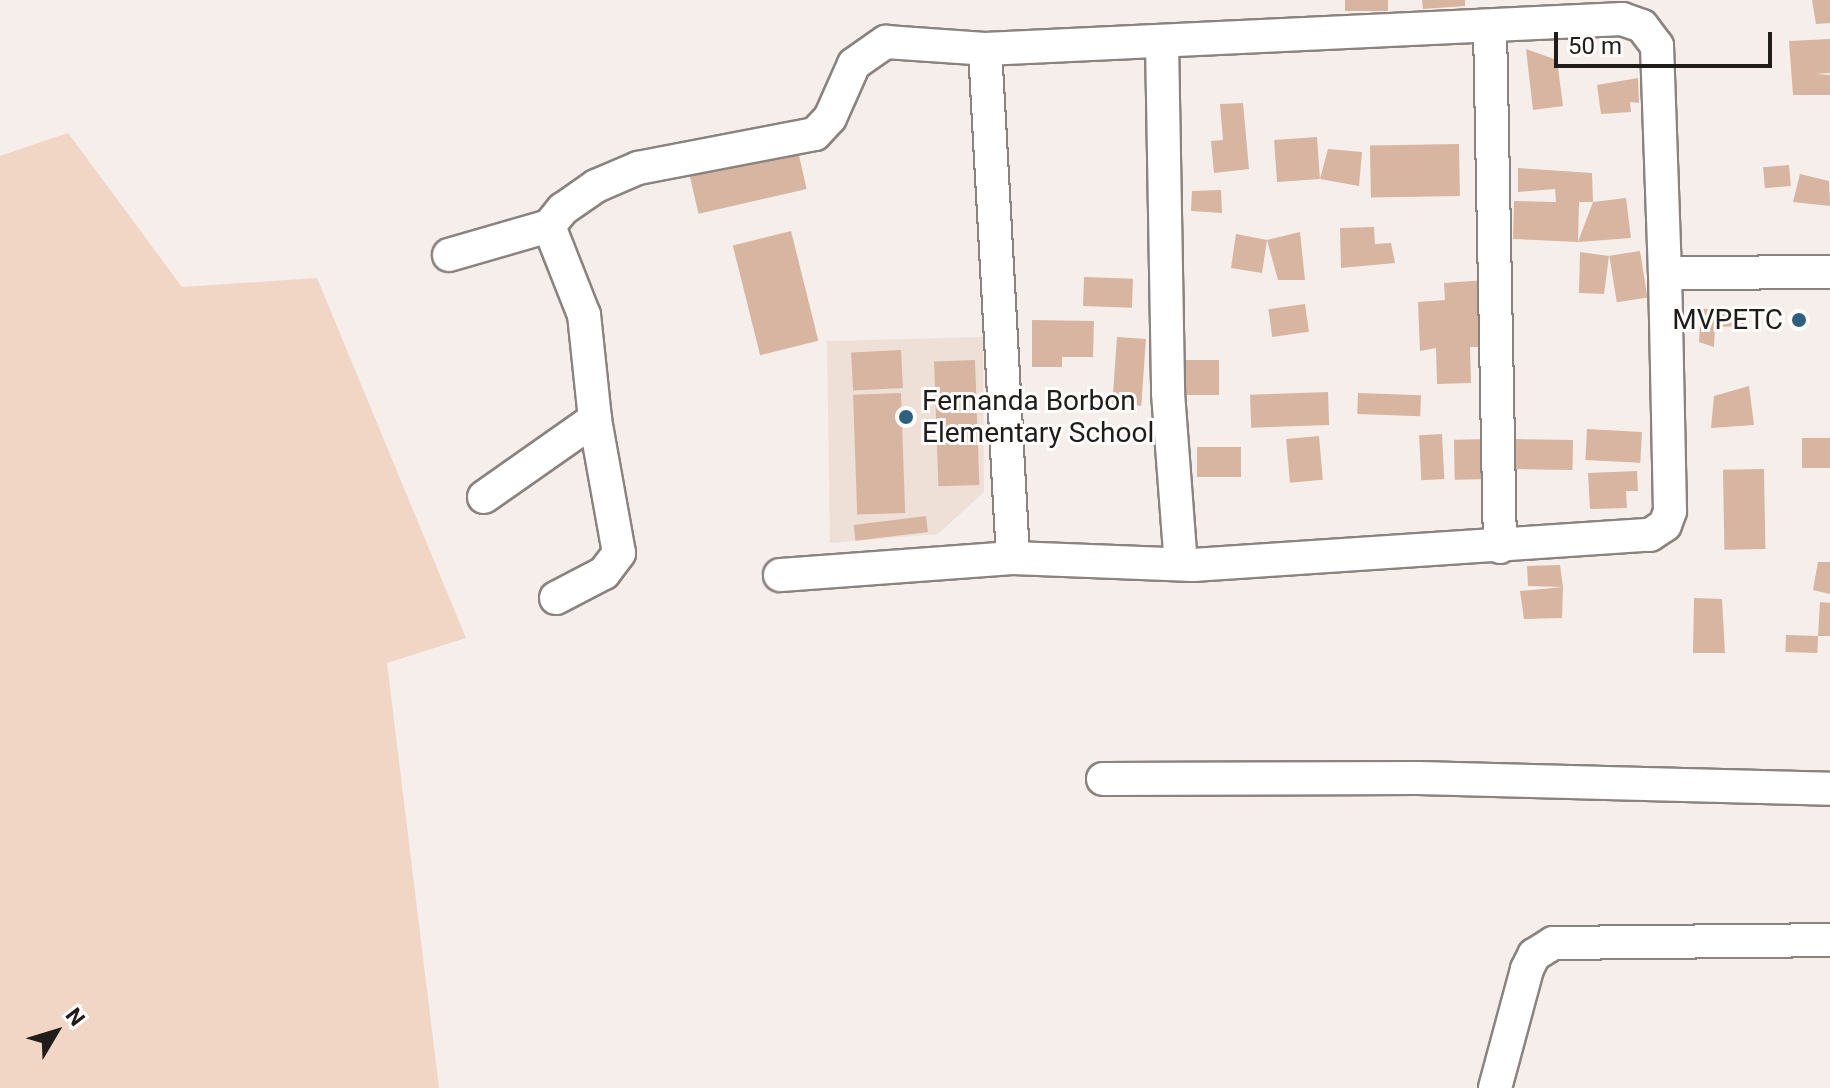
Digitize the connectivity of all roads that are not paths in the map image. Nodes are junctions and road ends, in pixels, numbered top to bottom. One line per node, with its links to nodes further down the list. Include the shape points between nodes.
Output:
1 (1490, 27): 2 (street); 7 (street, via 1622,19 1642,26 1652,37 1663,98); 10 (street)
2 (1162, 41): 3 (street); 12 (street, via 1168,393)
3 (985, 49): 4 (street, via 886,42 854,64 830,118 815,134 638,168 596,186); 11 (street)
4 (549, 226): 5 (street); 8 (street, via 584,315)
5 (449, 255)
6 (1830, 272): 7 (street)
7 (1665, 273): 10 (street, via 1670,511 1665,525 1639,537)
8 (595, 419): 9 (street); 14 (street, via 619,553 604,573)
9 (484, 497)
10 (1500, 547): 12 (street)
11 (1013, 558): 12 (street); 13 (street)
12 (1181, 564)
13 (780, 575)
14 (556, 598)
15 (1103, 779): 16 (street, via 1418,778)
16 (1830, 789)
17 (1830, 940): 18 (street, via 1553,943 1534,955 1527,969)
18 (1495, 1088)

